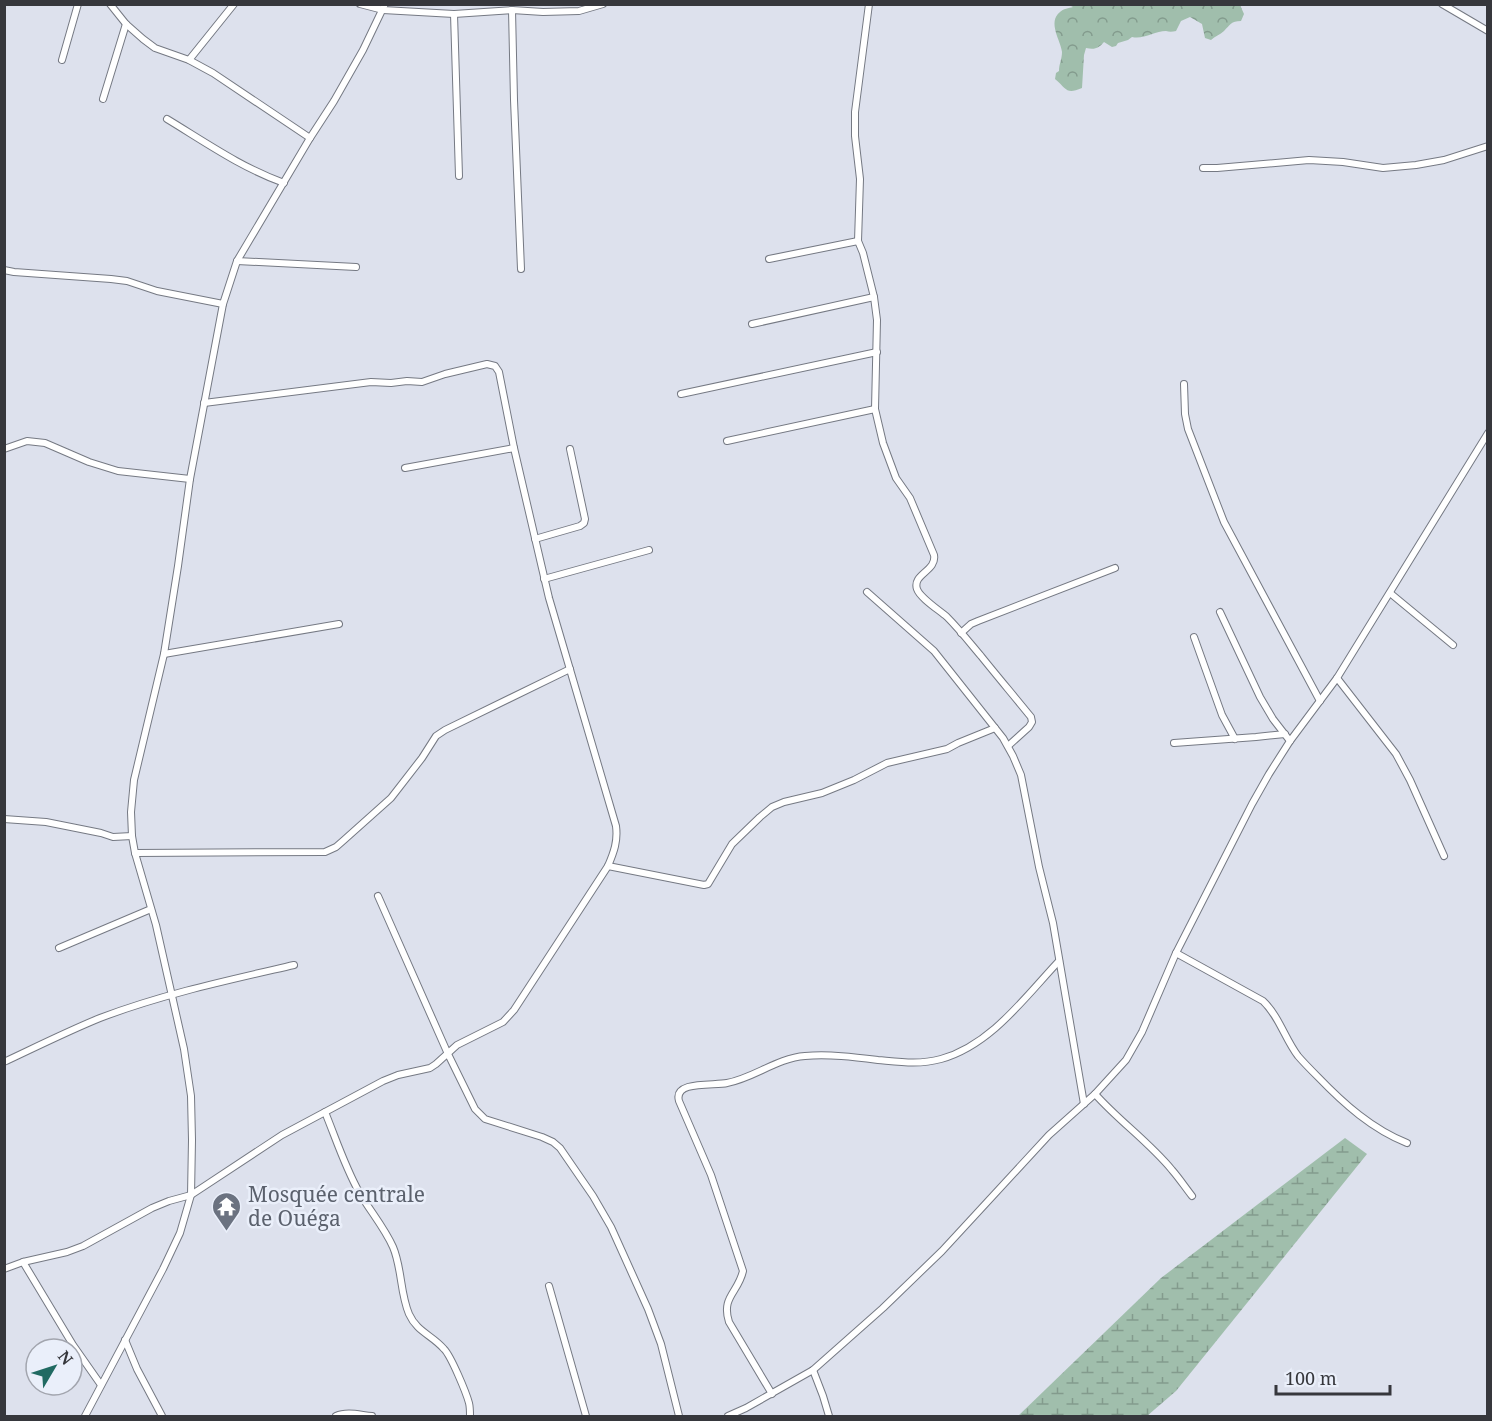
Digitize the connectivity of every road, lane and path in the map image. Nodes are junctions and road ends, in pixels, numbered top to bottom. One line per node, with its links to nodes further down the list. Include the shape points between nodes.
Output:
1 (78, 4): 13 (street)
2 (110, 4): 11 (street)
3 (234, 4): 14 (street)
4 (360, 4): 8 (street)
5 (603, 4): 9 (street, via 579,11)
6 (869, 4): 22 (street, via 855,112 860,179)
7 (1442, 4): 12 (street)
8 (384, 7): 10 (street); 17 (street)
9 (512, 10): 10 (street); 26 (street)
10 (454, 14): 20 (street)
11 (126, 24): 14 (street, via 155,48); 15 (street)
12 (1488, 31)
13 (62, 60)
14 (189, 60): 17 (street)
15 (103, 99)
16 (167, 119): 21 (street, via 241,164)
17 (310, 138): 21 (street)
18 (1488, 146): 19 (street, via 1444,160 1383,168 1309,160)
19 (1203, 168)
20 (459, 176)
21 (284, 183): 24 (street)
22 (858, 241): 23 (street); 28 (street)
23 (769, 259)
24 (237, 261): 25 (street); 29 (street)
25 (356, 267)
26 (521, 269)
27 (4, 270): 29 (street, via 127,281)
28 (874, 297): 30 (street); 31 (street)
29 (223, 304): 34 (street)
30 (752, 324)
31 (877, 352): 33 (street); 35 (street)
32 (1184, 384): 57 (street, via 1188,429 1224,522)
33 (681, 394)
34 (204, 403): 38 (street, via 371,382 422,382 487,364 499,372); 42 (street)
35 (875, 409): 37 (street); 51 (street, via 896,478 910,498 934,555 933,565 917,579 919,594)
36 (1488, 433): 48 (street)
37 (727, 441)
38 (514, 448): 41 (street); 43 (street)
39 (4, 449): 42 (street, via 27,441 45,443 118,471)
40 (570, 449): 43 (street, via 584,523)
41 (405, 468)
42 (190, 479): 54 (street)
43 (535, 538): 46 (street)
44 (649, 550): 46 (street)
45 (1115, 568): 51 (street, via 978,621)
46 (544, 579): 55 (street)
47 (867, 592): 58 (street, via 934,651)
48 (1390, 593): 53 (street); 56 (street)
49 (1220, 612): 59 (street, via 1260,697)
50 (339, 624): 54 (street)
51 (961, 633): 63 (street, via 1031,717 1029,727)
52 (1194, 637): 60 (street, via 1222,715)
53 (1454, 645)
54 (164, 654): 65 (street, via 134,780)
55 (570, 669): 66 (street, via 436,736 392,798 336,847 325,852); 68 (street, via 616,826 618,838)
56 (1337, 678): 57 (street); 67 (street, via 1396,754)
57 (1320, 701): 61 (street)
58 (995, 728): 63 (street); 68 (street, via 947,749 887,763 822,793 772,807 732,844 708,884)
59 (1285, 734): 60 (street); 61 (street)
60 (1235, 739): 62 (street)
61 (1290, 741): 72 (street, via 1252,804)
62 (1174, 743)
63 (1008, 746): 73 (street, via 1021,775)
64 (4, 819): 65 (street, via 46,822 113,837)
65 (132, 836): 66 (street)
66 (135, 853): 70 (street)
67 (1444, 856)
68 (608, 866): 76 (street, via 514,1010 503,1022)
69 (378, 896): 76 (street)
70 (151, 909): 71 (street); 75 (street)
71 (59, 948)
72 (1176, 953): 78 (street, via 1126,1060); 81 (street, via 1263,1001 1298,1056 1334,1094 1361,1118)
73 (1059, 961): 79 (street); 90 (street, via 1000,1024 979,1041 941,1059 909,1064 801,1056 738,1081 689,1086 680,1091 679,1101 711,1175 743,1271 726,1304 729,1322)
74 (294, 965): 75 (street)
75 (171, 994): 77 (street, via 99,1018); 82 (street, via 191,1096)
76 (448, 1054): 80 (street, via 430,1068 383,1081); 97 (street, via 475,1109 485,1119 553,1142 592,1196 611,1227 654,1322)
77 (4, 1062)
78 (1095, 1094): 79 (street); 83 (street, via 1171,1169)
79 (1084, 1104): 88 (street, via 1049,1135 915,1278)
80 (325, 1112): 82 (street, via 282,1135); 95 (street, via 351,1176 394,1250 408,1312 414,1324 449,1355 470,1405)
81 (1407, 1143)
82 (191, 1195): 84 (street, via 152,1208 83,1246); 87 (street, via 176,1242)
83 (1192, 1196)
84 (23, 1262): 85 (street); 89 (street)
85 (4, 1269)
86 (549, 1286): 96 (street)
87 (125, 1340): 89 (street); 92 (street)
88 (813, 1370): 90 (street); 99 (street)
89 (101, 1385): 91 (street)
90 (772, 1394): 98 (street)
91 (85, 1416)
92 (162, 1416)
93 (336, 1416): 94 (street)
94 (372, 1416)
95 (470, 1416)
96 (586, 1416)
97 (679, 1416)
98 (728, 1416)
99 (829, 1416)

